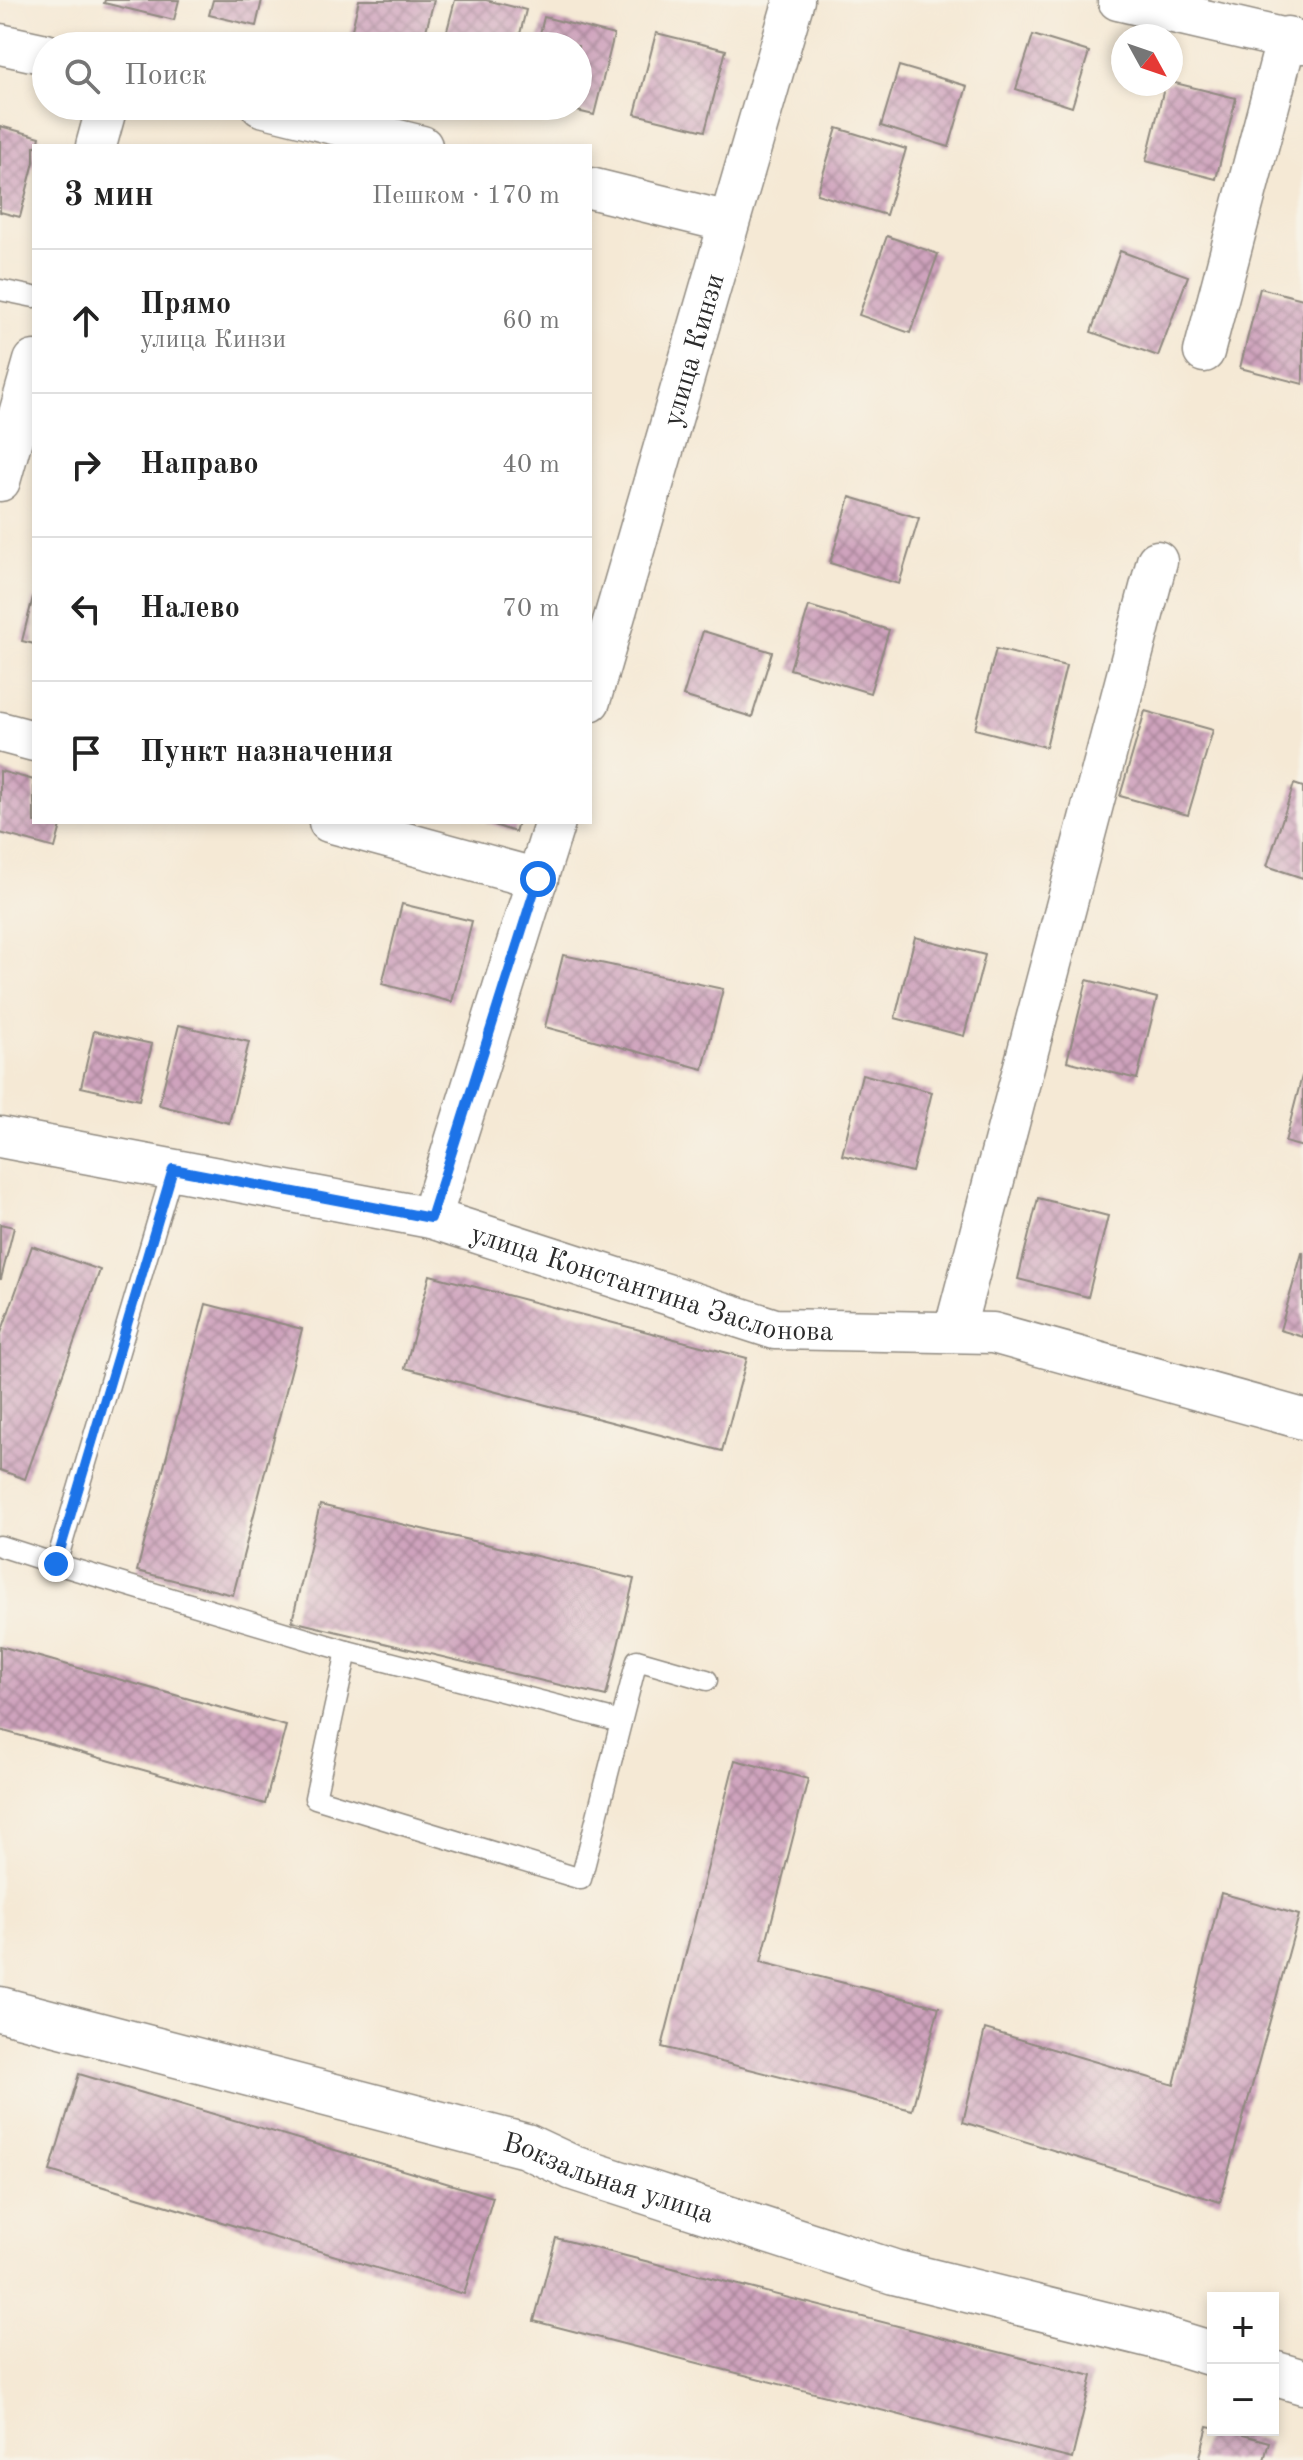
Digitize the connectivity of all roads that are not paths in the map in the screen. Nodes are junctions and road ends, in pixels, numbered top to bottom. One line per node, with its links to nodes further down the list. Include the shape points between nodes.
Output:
1 (794, 0): 11 (street, улица Кинзи)
2 (1118, 0): 3 (street)
3 (1295, 40): 14 (street)
4 (0, 44): 5 (street)
5 (32, 51)
6 (103, 120): 8 (street)
7 (317, 120): 9 (street)
8 (97, 144)
9 (414, 144)
10 (592, 188): 11 (street)
11 (728, 222): 18 (street, улица Кинзи)
12 (0, 290): 13 (lane)
13 (32, 297)
14 (1204, 352)
15 (32, 368): 16 (street)
16 (0, 481)
17 (1157, 561): 27 (street)
18 (592, 694)
19 (0, 732): 20 (street)
20 (32, 740)
21 (336, 824): 23 (street)
22 (554, 824): 23 (street)
23 (538, 879): 26 (street)
24 (0, 1137): 25 (street, улица Константина Заслонова)
25 (173, 1169): 26 (street, улица Константина Заслонова); 30 (lane)
26 (431, 1218): 27 (street, улица Константина Заслонова, via 775,1329)
27 (954, 1332): 28 (street, улица Константина Заслонова, via 993,1333)
28 (1303, 1419)
29 (0, 1546): 30 (lane)
30 (56, 1564): 31 (lane)
31 (347, 1651): 33 (lane); 33 (lane, via 315,1798 581,1879)
32 (707, 1680): 33 (lane, via 637,1660)
33 (621, 1722)
34 (0, 2009): 35 (main road, Вокзальная улица, via 526,2146 573,2168 894,2272)
35 (1207, 2352)
36 (1279, 2375): 37 (main road)
37 (1303, 2382)

